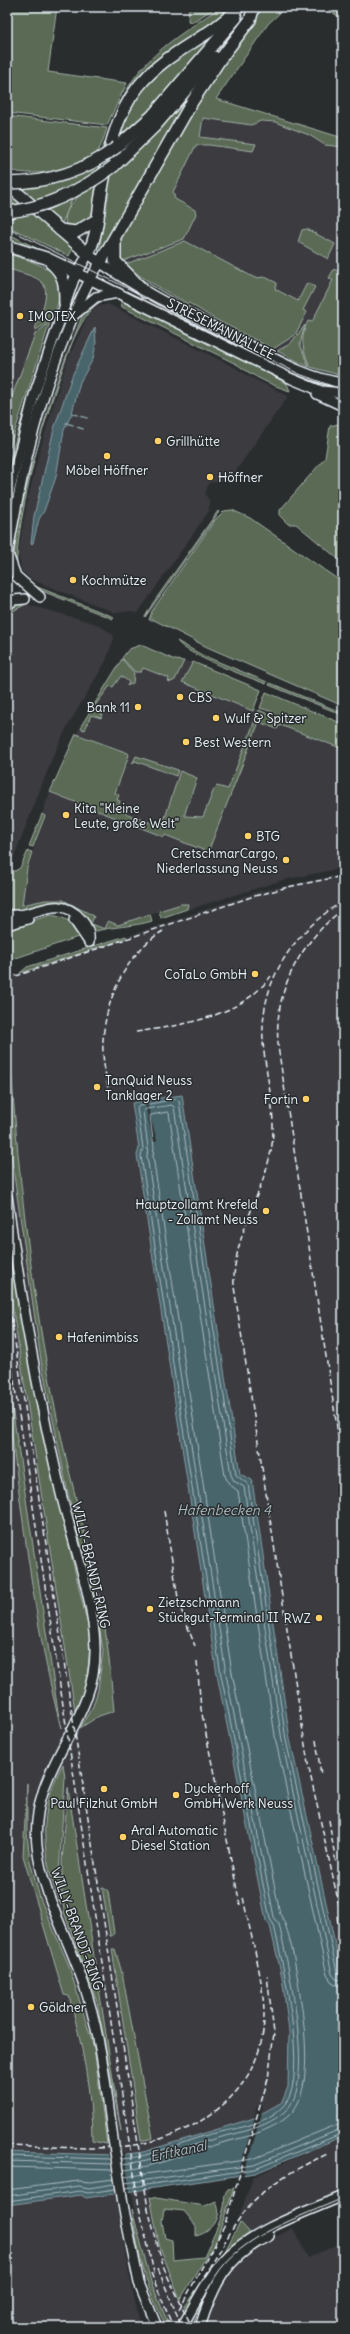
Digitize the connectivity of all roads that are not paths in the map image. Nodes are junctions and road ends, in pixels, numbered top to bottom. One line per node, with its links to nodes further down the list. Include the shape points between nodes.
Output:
1 (239, 7): 5 (highway, via 218,26 168,57 136,89 115,130 106,163)
2 (251, 8): 3 (highway, bridge, via 152,116 118,147 93,163 60,176); 4 (highway, bridge, via 156,125 114,166 65,197); 7 (highway, via 250,20 192,102)
3 (7, 184): 6 (highway)
4 (7, 212)
5 (98, 219): 6 (highway, via 76,232); 9 (highway)
6 (58, 229): 9 (highway)
7 (116, 236): 11 (highway); 14 (highway, via 115,261)
8 (7, 246): 10 (highway)
9 (88, 254): 11 (main road, STRESEMANNALLEE); 12 (main road)
10 (46, 258): 12 (highway); 16 (highway, via 63,275)
11 (100, 263): 12 (main road); 13 (main road); 14 (main road, STRESEMANNALLEE)
12 (82, 269): 13 (main road, STRESEMANNALLEE); 16 (main road)
13 (90, 279): 15 (main road, STRESEMANNALLEE); 17 (main road)
14 (145, 292): 19 (main road, STRESEMANNALLEE, via 296,369)
15 (119, 293): 17 (main road, via 96,297); 18 (main road, STRESEMANNALLEE)
16 (65, 303): 22 (main road, via 34,395)
17 (73, 316): 23 (main road, via 56,357 36,419)
18 (292, 379): 20 (main road, STRESEMANNALLEE, via 321,391); 21 (main road)
19 (343, 383)
20 (343, 393)
21 (343, 406)
22 (7, 501)
23 (7, 556): 24 (main road, via 16,576)
24 (40, 597)
25 (25, 599): 26 (main road, via 14,600)
26 (7, 605)
27 (7, 914): 28 (main road, via 19,916 47,907 62,907 74,913 83,922 90,934 89,942 73,920 56,912)
28 (7, 925)
29 (7, 1196): 32 (main road, WILLY-BRANDT-RING, bridge, via 16,1263 45,1425 89,1605 95,1648 93,1677 86,1703 43,1786 37,1820 37,1847 45,1883 90,2005 100,2052 133,2259)
30 (343, 2196): 35 (main road, via 263,2232 238,2247 220,2265)
31 (343, 2202): 36 (main road, via 266,2237 242,2252 225,2269 213,2289)
32 (146, 2302): 33 (main road, WILLY-BRANDT-RING); 34 (main road, WILLY-BRANDT-RING)
33 (149, 2327)
34 (157, 2327)
35 (182, 2327)
36 (200, 2327)

